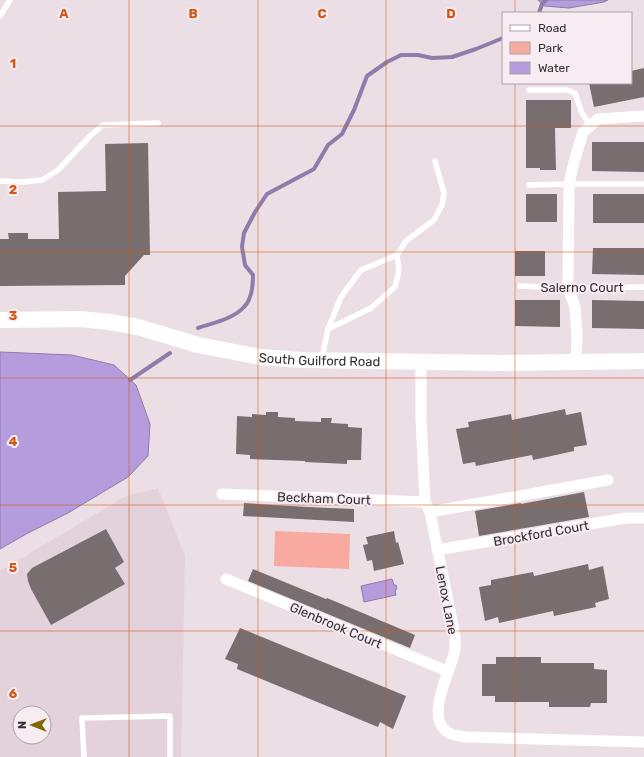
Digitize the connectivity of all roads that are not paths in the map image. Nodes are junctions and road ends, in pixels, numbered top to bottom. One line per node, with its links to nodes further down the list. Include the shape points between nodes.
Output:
1 (10, 0): 2 (lane)
2 (0, 16)
3 (529, 90): 6 (lane, via 567,90 575,93 582,113)
4 (644, 116): 6 (street, via 598,119)
5 (158, 122): 8 (lane, via 103,125 58,170 42,180)
6 (590, 125): 9 (street, via 583,132)
7 (435, 161): 12 (lane, via 444,193 442,205 434,220 406,241)
8 (0, 181)
9 (569, 184): 10 (lane); 11 (lane); 15 (street)
10 (644, 184)
11 (529, 185)
12 (397, 255): 17 (lane, via 361,270 341,297); 17 (lane, via 399,271 396,288 371,308)
13 (520, 286): 15 (lane, Salerno Court)
14 (644, 287): 15 (lane, Salerno Court)
15 (568, 288): 21 (street, via 575,307)
16 (0, 320): 18 (main road, South Guilford Road, via 81,319 109,322 138,327 198,345 260,357)
17 (328, 329): 18 (lane)
18 (321, 361): 20 (main road, South Guilford Road)
19 (644, 361): 21 (main road, South Guilford Road)
20 (421, 362): 21 (main road, South Guilford Road); 24 (street, Lenox Lane, via 421,418)
21 (576, 362)
22 (608, 480): 24 (street)
23 (222, 494): 24 (street, Beckham Court)
24 (427, 507): 26 (street, Lenox Lane)
25 (644, 518): 26 (street, Brockford Court, via 626,518)
26 (437, 550): 28 (street, Lenox Lane, via 455,636 455,649)
27 (226, 579): 28 (street, Glenbrook Court)
28 (447, 671): 29 (street, Lenox Lane, via 438,720 447,732 455,735 491,739)
29 (644, 742)
30 (84, 757): 31 (lane, via 82,718 170,716)
31 (170, 757)

